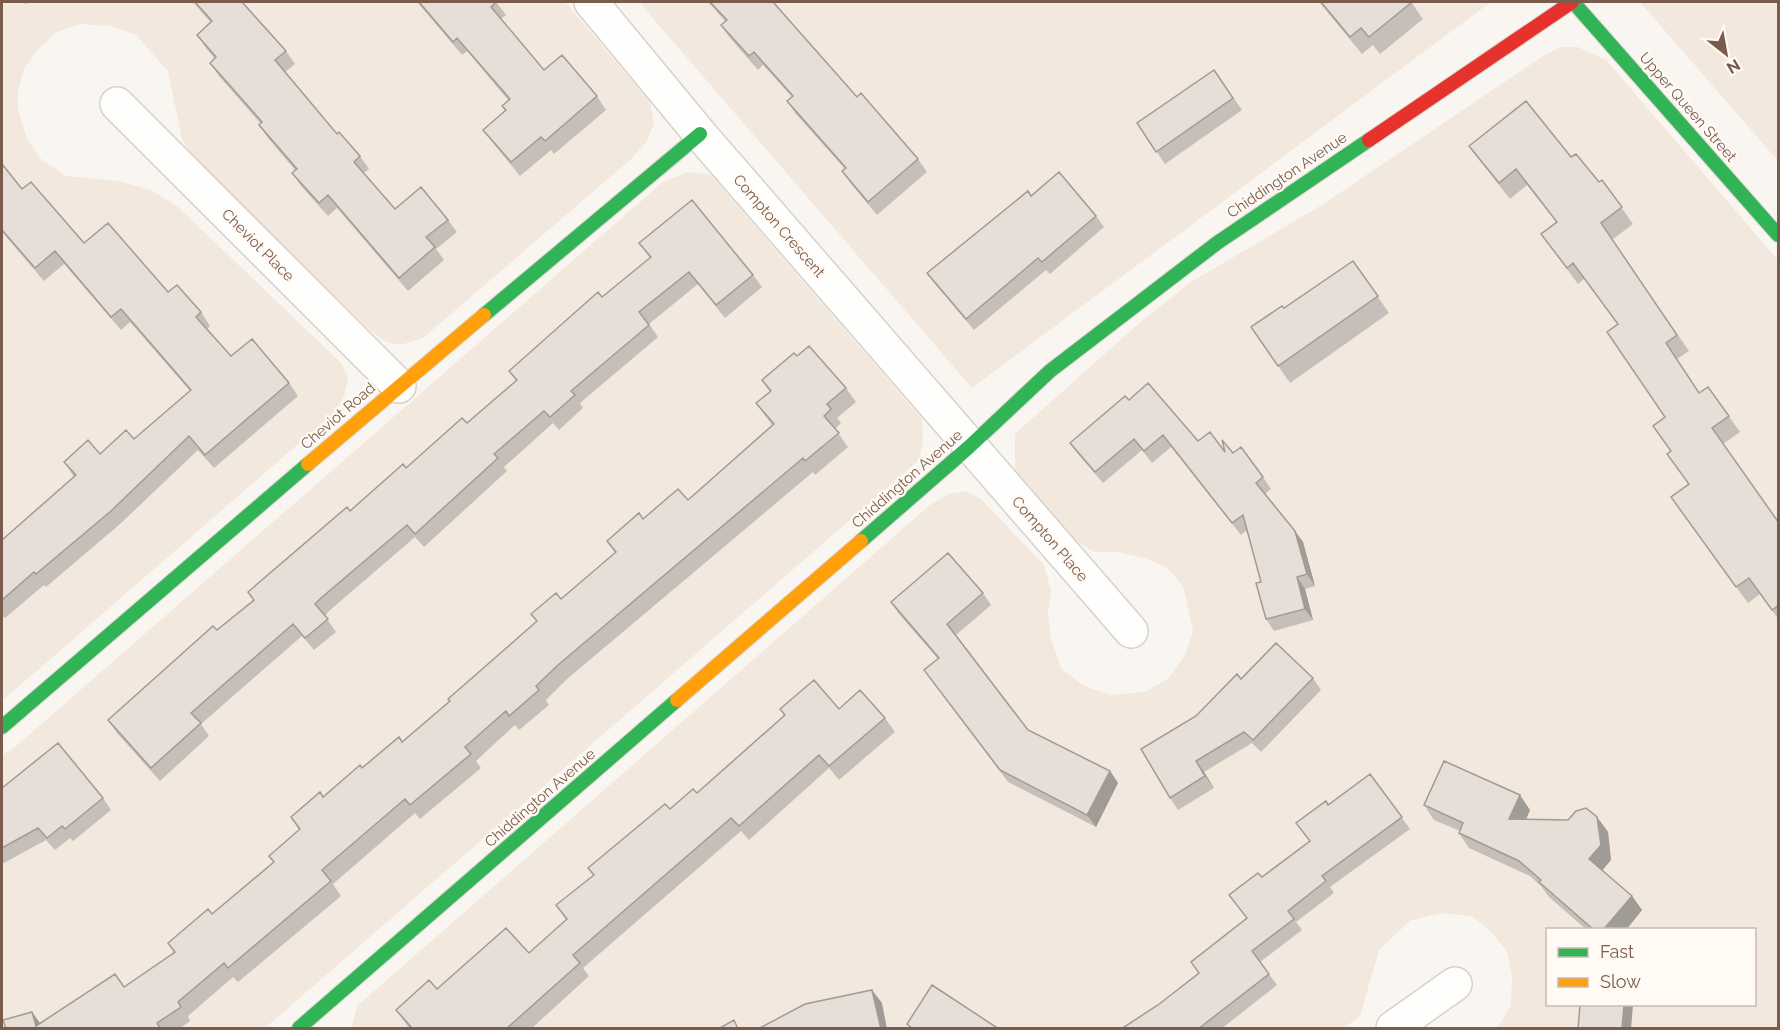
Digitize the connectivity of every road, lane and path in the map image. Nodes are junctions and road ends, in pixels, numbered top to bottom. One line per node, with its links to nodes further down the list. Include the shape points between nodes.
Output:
1 (591, 2): 4 (street, Compton Crescent)
2 (1573, 2): 5 (street, Upper Queen Street); 7 (street, Chiddington Avenue, via 1217,243 1050,371)
3 (117, 104): 6 (street, Cheviot Place)
4 (700, 134): 6 (street, Cheviot Road); 7 (street, Compton Crescent)
5 (1779, 235)
6 (399, 386): 9 (street, Cheviot Road)
7 (969, 447): 8 (street, Compton Place); 11 (street, Chiddington Avenue)
8 (1131, 631)
9 (2, 727)
10 (1455, 984): 12 (street)
11 (302, 1028)
12 (1393, 1029)

